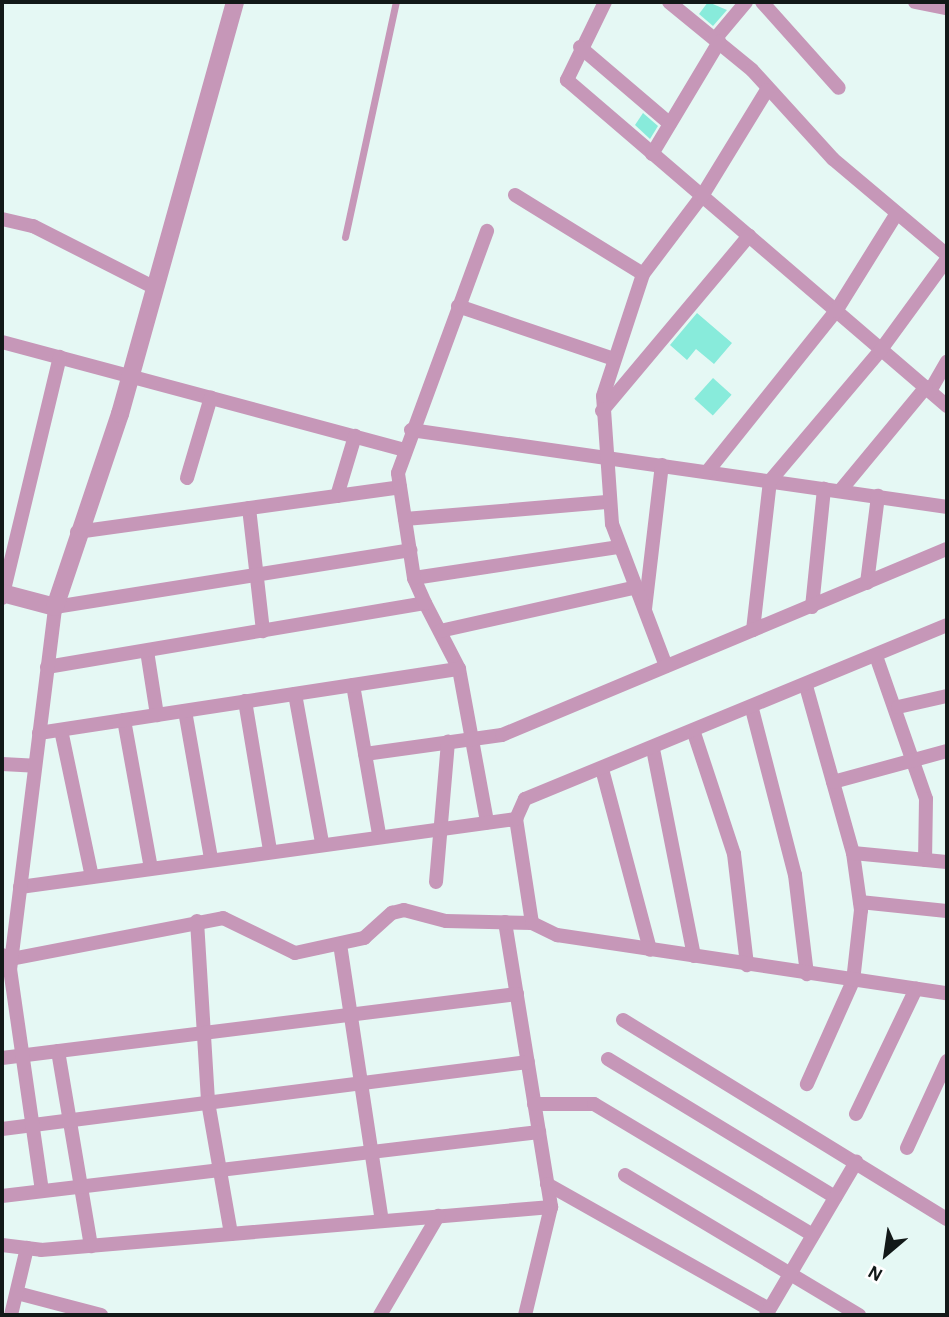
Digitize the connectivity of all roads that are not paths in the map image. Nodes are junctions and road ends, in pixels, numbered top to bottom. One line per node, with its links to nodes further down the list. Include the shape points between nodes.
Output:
1 (235, 2): 24 (street)
2 (396, 2): 21 (lane)
3 (605, 2): 10 (street)
4 (669, 2): 9 (street)
5 (746, 2): 9 (street)
6 (762, 2): 11 (street)
7 (915, 2): 8 (street)
8 (947, 8)
9 (717, 41): 12 (street); 13 (street)
10 (580, 47): 13 (street); 14 (street, via 567,80)
11 (839, 88)
12 (767, 90): 16 (street); 17 (street)
13 (670, 124): 14 (street)
14 (652, 154): 16 (street)
15 (515, 195): 23 (street)
16 (702, 196): 20 (street); 23 (street)
17 (897, 213): 22 (street); 26 (street)
18 (2, 219): 24 (street, via 33,226)
19 (487, 231): 25 (street)
20 (749, 236): 26 (street); 36 (street)
21 (345, 237)
22 (947, 257): 28 (street)
23 (643, 274): 30 (street)
24 (155, 288): 32 (street)
25 (458, 306): 30 (street); 37 (street)
26 (836, 311): 28 (street); 42 (street)
27 (2, 342): 29 (street)
28 (880, 351): 33 (street); 44 (street)
29 (60, 357): 32 (street); 62 (street)
30 (611, 358): 36 (street)
31 (947, 362): 33 (street)
32 (131, 375): 34 (street); 54 (street)
33 (928, 389): 35 (street); 47 (street)
34 (211, 397): 38 (street); 43 (street)
35 (947, 406)
36 (602, 411): 40 (street)
37 (411, 430): 39 (street); 40 (street)
38 (355, 436): 39 (street); 48 (street)
39 (404, 450): 45 (street)
40 (603, 457): 41 (street); 50 (street)
41 (662, 465): 42 (street); 66 (street)
42 (707, 472): 44 (street)
43 (187, 478)
44 (770, 481): 46 (street); 68 (street)
45 (400, 487): 48 (street); 53 (street)
46 (824, 489): 47 (street); 65 (street)
47 (840, 491): 49 (street)
48 (337, 496): 52 (street)
49 (878, 496): 51 (street); 60 (street)
50 (609, 502): 53 (street); 55 (street)
51 (947, 507)
52 (249, 508): 54 (street); 58 (street)
53 (405, 519): 57 (street)
54 (78, 532): 64 (street)
55 (618, 547): 59 (street); 61 (street)
56 (947, 549): 60 (street)
57 (410, 550): 58 (street); 59 (street)
58 (257, 574): 64 (street); 69 (street)
59 (414, 578): 63 (street)
60 (867, 583): 65 (street)
61 (633, 588): 66 (street); 70 (street)
62 (2, 595): 64 (street)
63 (425, 603): 69 (street); 70 (street)
64 (55, 607): 74 (street)
65 (812, 607): 68 (street)
66 (644, 610): 73 (street)
67 (947, 625): 72 (street)
68 (753, 630): 73 (street)
69 (263, 631): 71 (street)
70 (440, 631): 75 (street)
71 (147, 651): 74 (street); 84 (street)
72 (876, 656): 77 (street); 81 (street)
73 (666, 666): 89 (street, via 502,735)
74 (47, 667): 87 (street)
75 (459, 668): 76 (street); 89 (street)
76 (353, 685): 78 (street); 93 (street)
77 (806, 686): 82 (street); 98 (street)
78 (295, 694): 80 (street); 103 (street)
79 (947, 696): 81 (street)
80 (246, 701): 83 (street); 104 (street)
81 (898, 707): 94 (street)
82 (752, 709): 88 (street); 123 (street, via 795,875)
83 (185, 711): 84 (street); 106 (street)
84 (157, 715): 85 (street)
85 (124, 720): 86 (street); 109 (street)
86 (61, 730): 87 (street); 110 (street)
87 (39, 733): 96 (street)
88 (694, 733): 91 (street); 122 (street, via 734,854)
89 (474, 741): 90 (street); 100 (street)
90 (448, 742): 93 (street); 101 (street)
91 (653, 749): 97 (street); 121 (street)
92 (947, 751): 94 (street)
93 (365, 754): 102 (street)
94 (915, 758): 98 (street); 107 (street, via 926,799)
95 (2, 764): 96 (street)
96 (35, 766): 112 (street)
97 (602, 769): 99 (street, via 525,799); 119 (street)
98 (833, 782): 105 (street)
99 (516, 819): 100 (street); 117 (street)
100 (487, 822): 101 (street)
101 (442, 825): 102 (street); 111 (street)
102 (379, 834): 103 (street)
103 (321, 843): 104 (street)
104 (270, 850): 106 (street)
105 (853, 853): 107 (street); 113 (street)
106 (211, 859): 109 (street)
107 (925, 860): 108 (street)
108 (947, 862)
109 (151, 868): 110 (street)
110 (92, 877): 112 (street)
111 (436, 882)
112 (20, 887): 120 (street)
113 (860, 902): 114 (street); 124 (street)
114 (947, 911)
115 (197, 921): 118 (street, via 235,921 295,953); 120 (street); 130 (street)
116 (505, 922): 117 (street); 118 (street, via 446,921 396,911 370,935); 127 (street)
117 (532, 923): 119 (street, via 557,935)
118 (340, 944): 128 (street)
119 (650, 950): 121 (street)
120 (6, 957): 132 (street)
121 (694, 957): 122 (street)
122 (747, 965): 123 (street)
123 (807, 974): 124 (street)
124 (853, 981): 125 (street); 138 (street)
125 (916, 989): 126 (street); 141 (street)
126 (947, 993)
127 (517, 994): 128 (street); 136 (street)
128 (348, 1015): 130 (street); 137 (street)
129 (623, 1020): 148 (street)
130 (203, 1034): 131 (street); 139 (street)
131 (58, 1051): 132 (street); 142 (street)
132 (22, 1055): 133 (street); 143 (street)
133 (2, 1058)
134 (608, 1059): 155 (street)
135 (947, 1060): 146 (street)
136 (528, 1062): 137 (street); 140 (street)
137 (359, 1083): 139 (street); 147 (street)
138 (807, 1084)
139 (208, 1102): 142 (street); 149 (street)
140 (534, 1104): 145 (street); 161 (street, via 594,1104)
141 (856, 1114)
142 (69, 1120): 143 (street); 152 (street)
143 (32, 1125): 144 (street); 153 (street)
144 (2, 1129)
145 (539, 1132): 147 (street); 151 (street)
146 (907, 1148)
147 (371, 1152): 149 (street); 159 (street)
148 (856, 1162): 155 (street); 158 (street)
149 (220, 1170): 152 (street); 160 (street)
150 (625, 1175): 165 (street)
151 (547, 1184): 156 (street); 167 (street)
152 (81, 1187): 153 (street); 163 (street)
153 (41, 1191): 154 (street)
154 (2, 1196)
155 (835, 1197): 161 (street)
156 (551, 1207): 157 (street); 171 (street)
157 (438, 1216): 159 (street); 170 (street)
158 (947, 1219)
159 (382, 1221): 160 (street)
160 (231, 1234): 163 (street)
161 (813, 1235): 165 (street)
162 (2, 1245): 164 (street)
163 (91, 1246): 164 (street)
164 (27, 1248): 166 (street)
165 (790, 1274): 167 (street); 172 (street)
166 (16, 1293): 168 (street); 169 (street)
167 (768, 1312)
168 (11, 1315)
169 (101, 1315)
170 (381, 1315)
171 (525, 1315)
172 (859, 1315)

